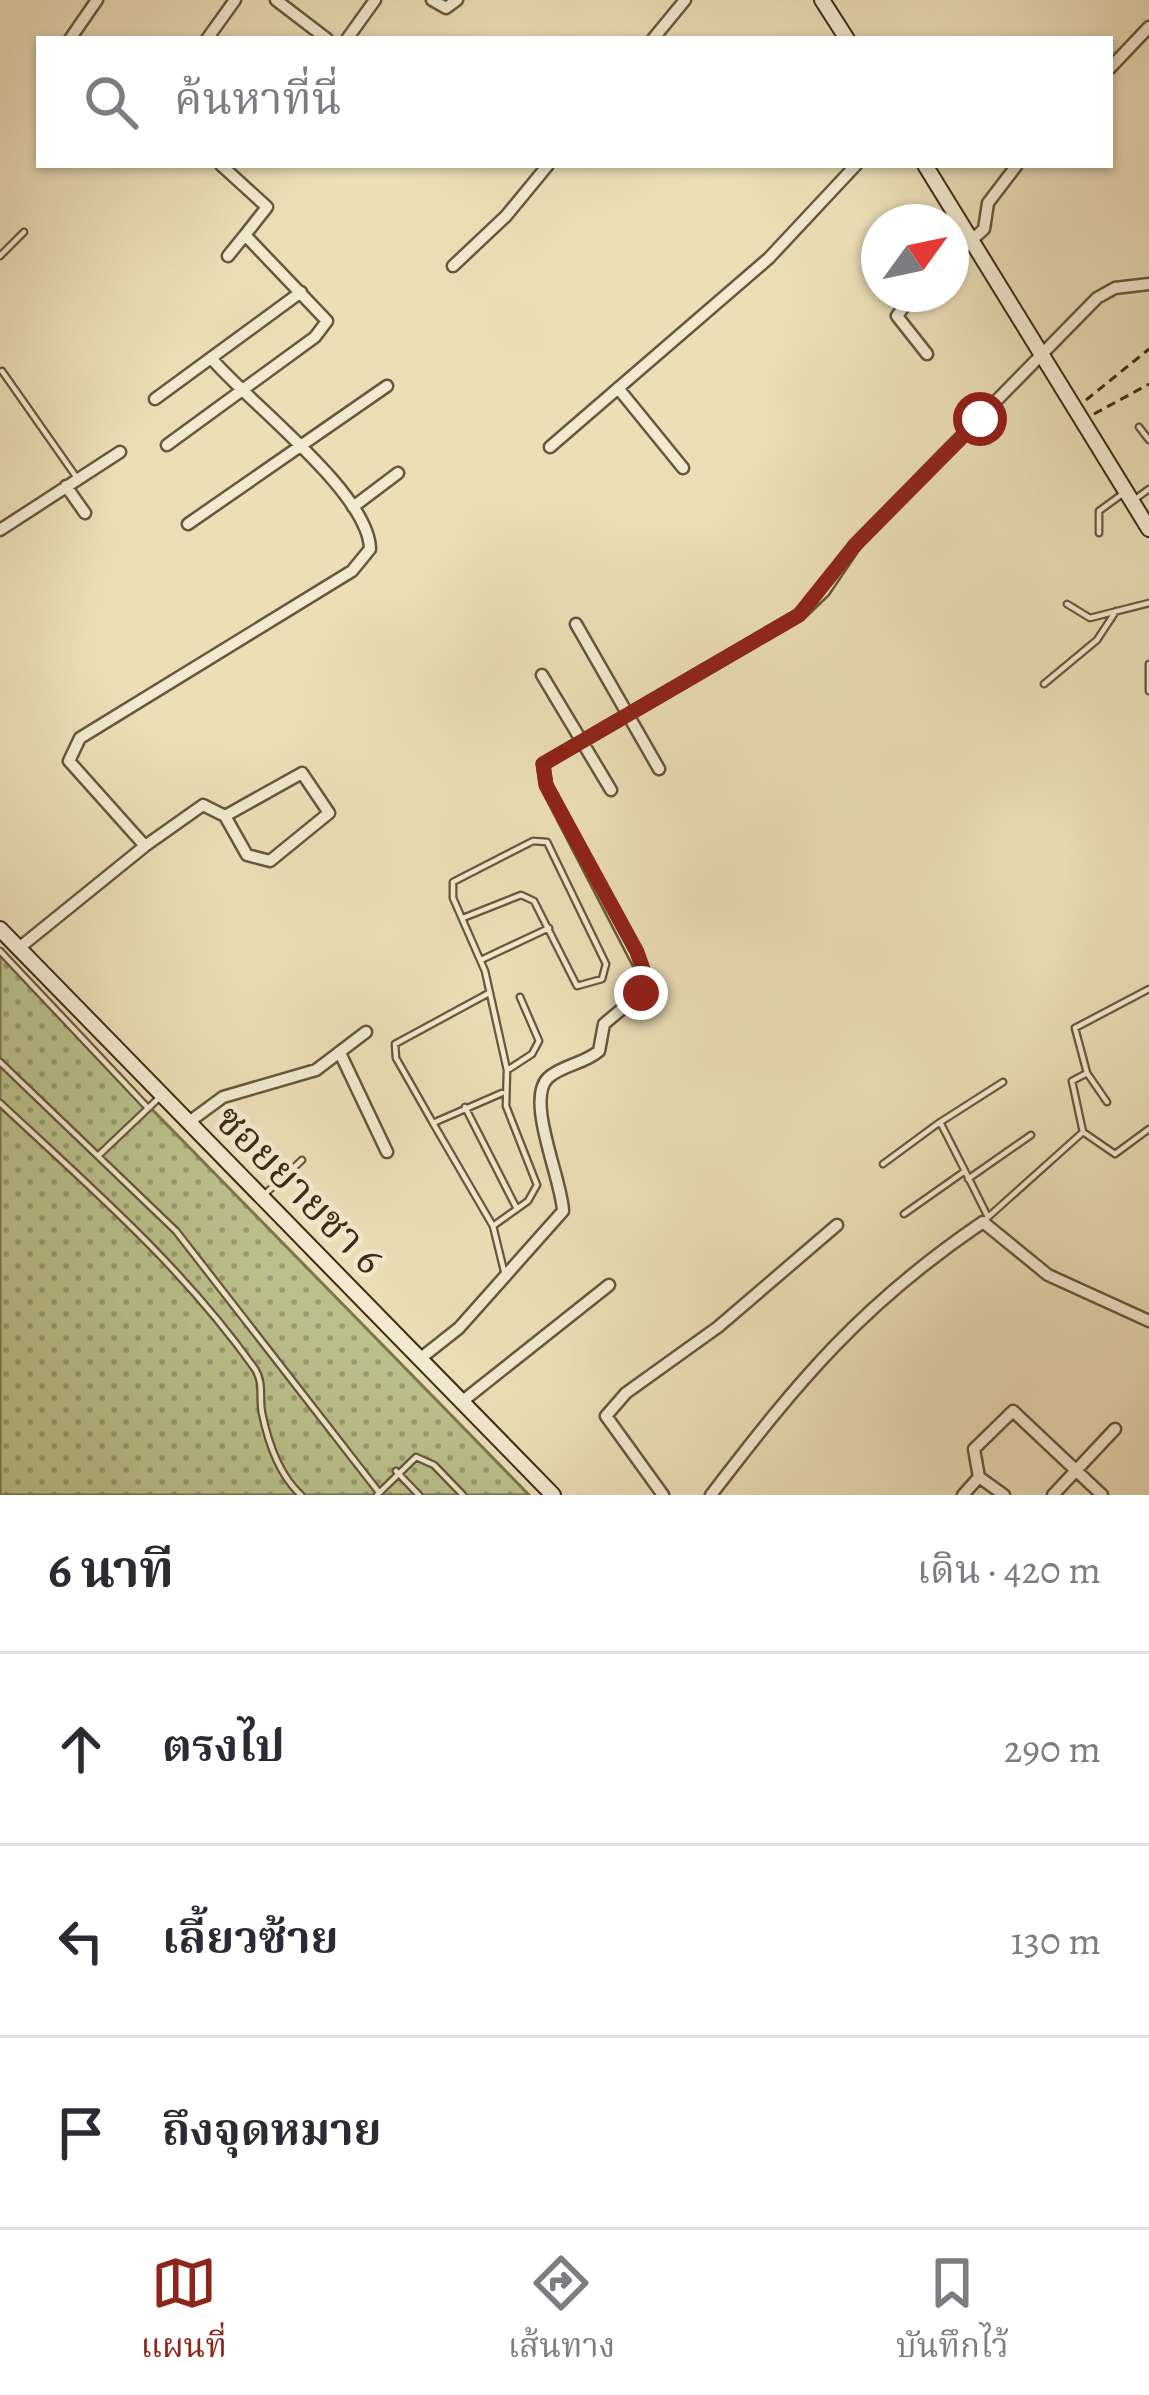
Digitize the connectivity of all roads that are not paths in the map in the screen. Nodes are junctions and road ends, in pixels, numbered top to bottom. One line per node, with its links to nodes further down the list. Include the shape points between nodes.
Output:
1 (97, 0): 10 (street)
2 (235, 0): 11 (street)
3 (276, 0): 12 (street)
4 (375, 0): 13 (street)
5 (432, 0): 6 (street, via 446,8)
6 (457, 0)
7 (686, 0): 14 (street)
8 (821, 0): 15 (street)
9 (1149, 28): 16 (street)
10 (72, 36)
11 (209, 36)
12 (323, 36)
13 (348, 36)
14 (656, 36)
15 (845, 36)
16 (1113, 65)
17 (224, 168): 23 (street)
18 (246, 168): 23 (street)
19 (546, 168): 29 (street)
20 (853, 168): 38 (street, via 783,246)
21 (928, 168): 26 (street)
22 (1014, 168): 26 (street)
23 (238, 178): 25 (street, via 267,207)
24 (24, 232): 27 (lane)
25 (245, 235): 28 (street); 31 (street)
26 (971, 240): 34 (street)
27 (0, 256)
28 (228, 256)
29 (453, 266)
30 (1149, 284): 34 (street, via 1105,292)
31 (302, 292): 35 (street); 39 (street, via 324,314 324,329)
32 (899, 312): 33 (street)
33 (927, 354)
34 (1043, 357): 52 (street); 68 (street, via 855,545 799,615)
35 (212, 358): 39 (street); 40 (street)
36 (2, 371): 49 (lane)
37 (387, 386): 45 (street)
38 (618, 388): 44 (street); 47 (street)
39 (240, 392): 43 (street); 45 (street)
40 (154, 399)
41 (1139, 427): 42 (lane)
42 (1149, 440)
43 (167, 446)
44 (550, 447)
45 (302, 450): 53 (street); 55 (street)
46 (120, 452): 49 (street)
47 (683, 468)
48 (398, 473): 53 (street)
49 (77, 478): 50 (street)
50 (65, 486): 54 (street); 57 (street)
51 (1149, 489): 52 (lane)
52 (1129, 497): 56 (street); 58 (lane, via 1100,511)
53 (353, 507): 73 (street, via 370,549 352,571 73,748 77,776)
54 (85, 513)
55 (188, 524)
56 (1149, 529)
57 (0, 530)
58 (1099, 533)
59 (1146, 603): 61 (lane); 62 (lane)
60 (1067, 604): 61 (lane, via 1090,618)
61 (1116, 611): 66 (lane, via 1097,640)
62 (1149, 612)
63 (576, 624): 68 (street)
64 (1149, 664): 67 (lane)
65 (542, 675): 69 (street)
66 (1044, 684)
67 (1149, 691)
68 (628, 714): 69 (street); 70 (street)
69 (581, 741): 71 (street); 112 (street, via 550,757 541,773 646,978 641,993 604,1024 599,1051 542,1087 562,1211)
70 (659, 769)
71 (610, 790)
72 (225, 816): 72 (street, via 302,772 329,813 258,862); 73 (street, via 203,806)
73 (145, 846): 77 (street)
74 (463, 918): 75 (lane, via 521,895 534,901); 75 (lane, via 453,882 541,840 606,964 602,979 577,986); 79 (lane)
75 (549, 928): 79 (lane)
76 (0, 929): 77 (street, ซอยยายชา 6)
77 (19, 948): 90 (street, ซอยยายชา 6)
78 (0, 951): 94 (lane)
79 (482, 959): 81 (lane)
80 (1149, 989): 87 (lane, via 1075,1028)
81 (489, 993): 86 (lane); 97 (lane, via 394,1044)
82 (520, 998): 86 (lane, via 539,1041)
83 (366, 1033): 84 (street)
84 (340, 1053): 95 (street, via 297,1078 223,1097); 101 (street)
85 (0, 1062): 102 (lane)
86 (507, 1070): 89 (lane)
87 (1087, 1073): 91 (lane); 99 (lane, via 1072,1081)
88 (1003, 1082): 96 (lane)
89 (502, 1093): 93 (lane); 107 (lane, via 537,1185)
90 (161, 1096): 94 (lane); 95 (street, ซอยยายชา 6)
91 (1107, 1102)
92 (0, 1103): 122 (lane, via 129,1220 257,1372 274,1453)
93 (465, 1107): 97 (lane); 107 (lane)
94 (148, 1108): 102 (lane)
95 (189, 1122): 106 (street, ซอยยายชา 6)
96 (940, 1122): 104 (lane); 105 (lane)
97 (433, 1124): 111 (lane)
98 (1149, 1129): 99 (lane, via 1115,1154)
99 (1083, 1132): 109 (lane)
100 (1030, 1136): 105 (lane)
101 (387, 1152)
102 (99, 1154): 121 (lane, via 176,1231)
103 (302, 1160): 106 (lane)
104 (883, 1164)
105 (966, 1175): 108 (lane); 109 (lane)
106 (262, 1197): 115 (street, ซอยยายชา 6)
107 (516, 1207): 111 (lane)
108 (904, 1214)
109 (986, 1219): 114 (street, via 1048,1275); 127 (street, via 890,1288 829,1348)
110 (838, 1225): 126 (street, via 606,1416)
111 (494, 1226): 112 (lane)
112 (504, 1272): 115 (street, via 459,1328)
113 (609, 1285): 116 (street)
114 (1149, 1321)
115 (422, 1358): 116 (street, ซอยยายชา 6)
116 (464, 1400): 125 (street, ซอยยายชา 6)
117 (1115, 1429): 118 (street)
118 (1077, 1470): 120 (street, via 1013,1411 974,1449); 130 (street); 131 (street)
119 (396, 1471): 121 (lane); 123 (lane); 124 (lane, via 424,1457)
120 (979, 1477): 128 (street); 129 (street)
121 (378, 1493)
122 (301, 1495)
123 (419, 1495)
124 (463, 1495)
125 (553, 1495)
126 (663, 1495)
127 (710, 1495)
128 (963, 1495)
129 (1004, 1495)
130 (1053, 1495)
131 (1102, 1495)

